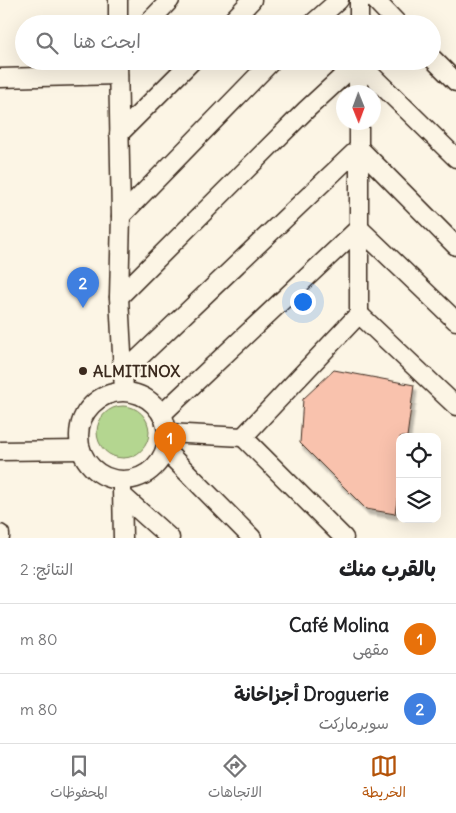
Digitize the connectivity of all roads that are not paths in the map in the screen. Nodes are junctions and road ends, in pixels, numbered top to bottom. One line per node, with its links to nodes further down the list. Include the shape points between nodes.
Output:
1 (118, 0): 7 (street)
2 (170, 0): 8 (street)
3 (252, 0): 9 (street)
4 (339, 0): 10 (street)
5 (359, 0): 11 (street)
6 (375, 0): 12 (street)
7 (118, 15)
8 (156, 15)
9 (237, 15)
10 (322, 15)
11 (358, 15)
12 (389, 15)
13 (441, 67): 22 (street)
14 (94, 70): 21 (street)
15 (118, 70): 25 (street)
16 (183, 70): 25 (street)
17 (263, 70): 28 (street)
18 (350, 70): 31 (street)
19 (358, 70): 23 (street)
20 (366, 70): 27 (street)
21 (0, 78)
22 (456, 82)
23 (358, 85)
24 (359, 130): 26 (street)
25 (118, 134): 28 (street)
26 (359, 148): 29 (street); 30 (street); 34 (street)
27 (456, 158)
28 (121, 216): 31 (street)
29 (359, 228): 32 (street); 33 (street); 37 (street)
30 (456, 246)
31 (119, 296): 34 (street)
32 (359, 314): 36 (street); 39 (street)
33 (456, 321)
34 (123, 374): 35 (street)
35 (124, 391): 37 (street, via 146,398); 40 (street, via 103,396 87,409 79,429)
36 (456, 406)
37 (162, 414): 38 (street)
38 (167, 433): 39 (street); 41 (street)
39 (243, 437): 47 (street)
40 (81, 450): 42 (street); 43 (street, via 90,466)
41 (164, 450): 43 (street, via 146,473); 46 (street)
42 (0, 451)
43 (122, 488): 44 (street); 45 (street)
44 (123, 538)
45 (170, 538)
46 (252, 538)
47 (344, 538)

